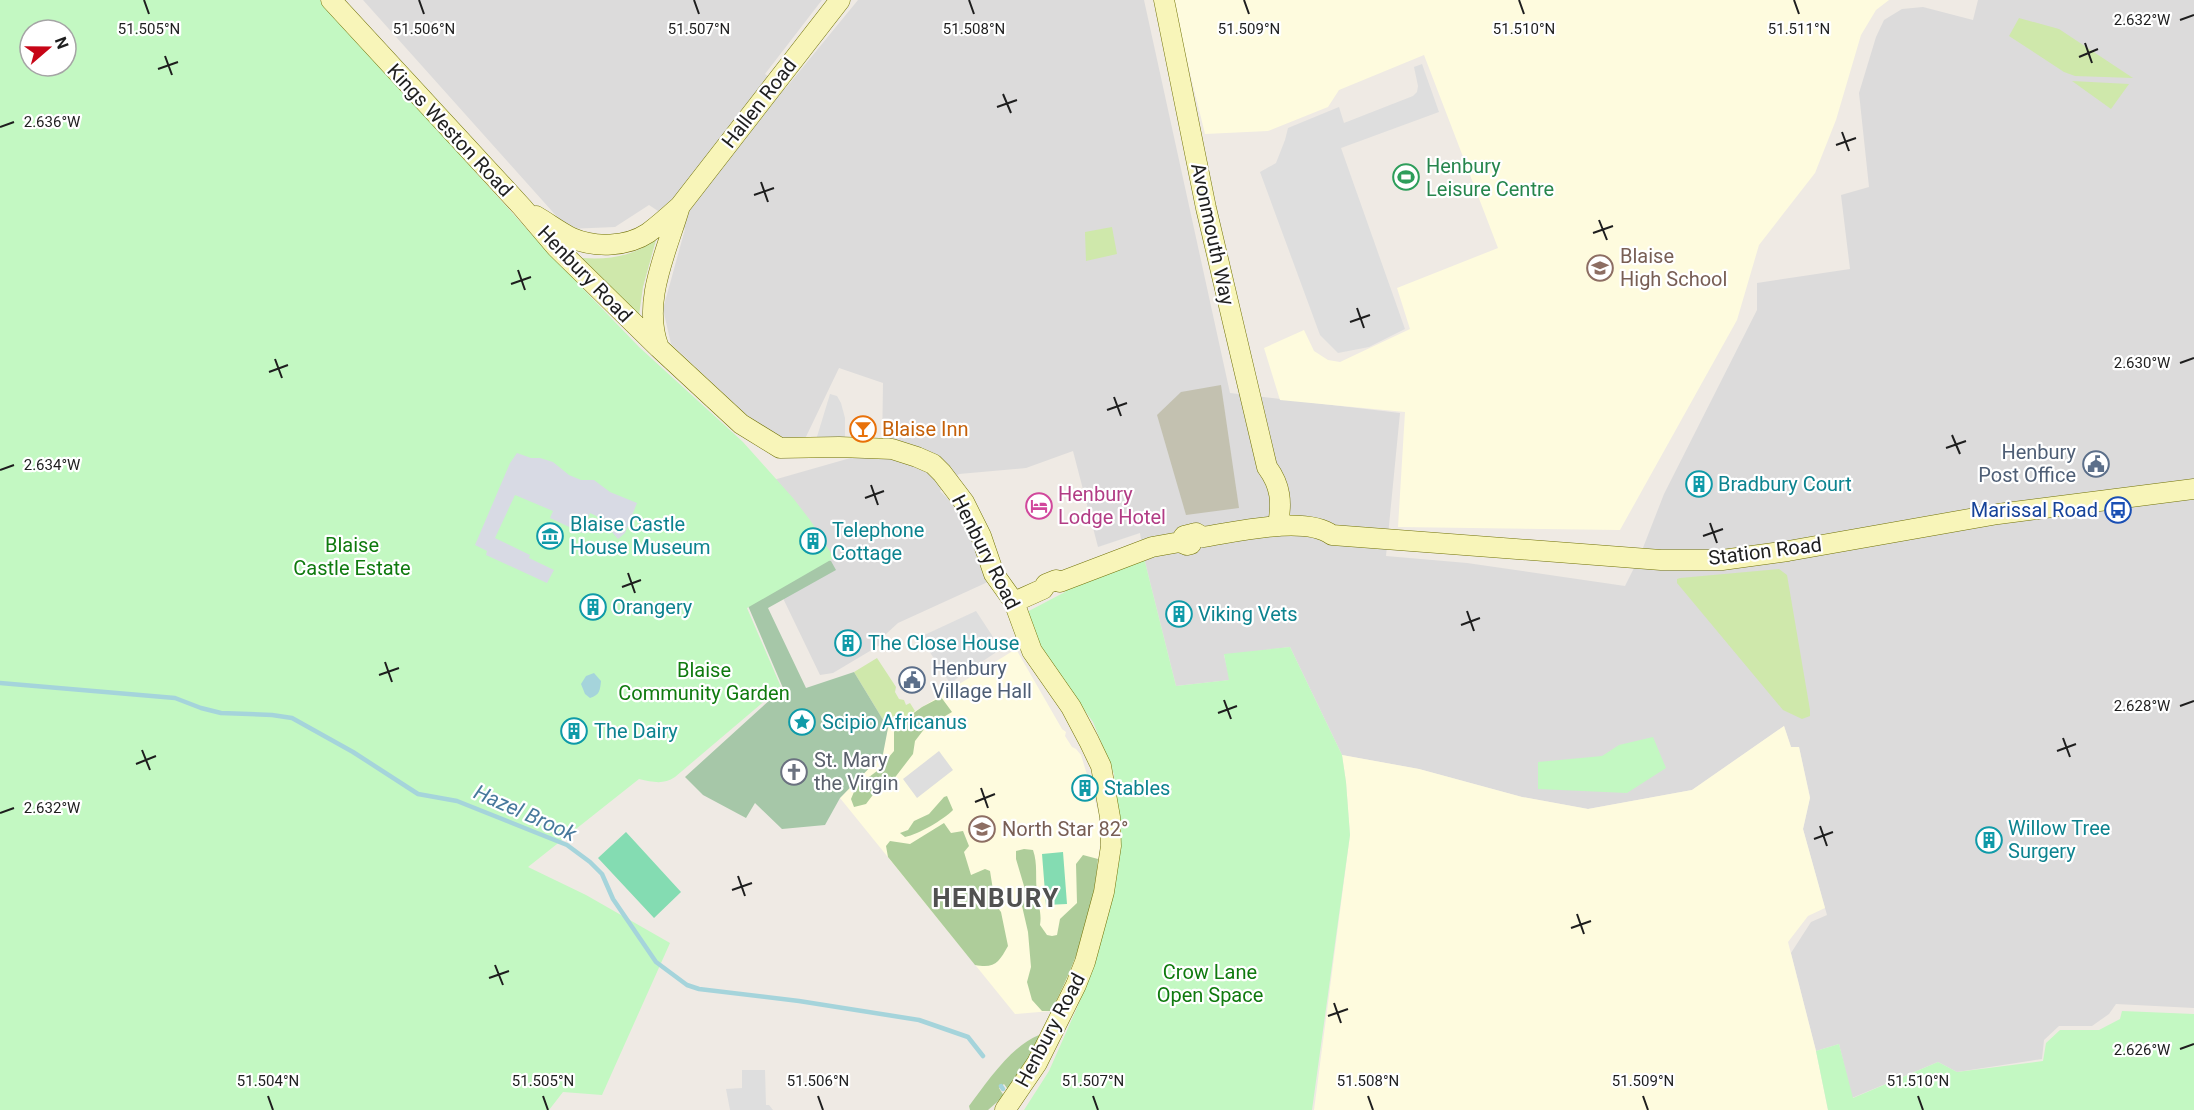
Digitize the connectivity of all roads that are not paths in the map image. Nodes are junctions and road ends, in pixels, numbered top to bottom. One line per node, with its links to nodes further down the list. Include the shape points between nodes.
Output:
1 (331, 0): 5 (main road, Kings Weston Road)
2 (840, 0): 4 (main road, Hallen Road)
3 (1164, 0): 8 (main road, Avonmouth Way, via 1208,217 1267,467 1265,488)
4 (680, 206): 5 (main road, Hallen Road, via 647,234 629,242 610,244 572,238); 6 (main road, Hallen Road, via 656,285 652,315)
5 (522, 207): 6 (main road, Henbury Road, via 556,247)
6 (659, 348): 9 (main road, Henbury Road, via 741,424 780,448 892,449 933,465 964,502 989,563)
7 (2194, 489): 8 (main road, Station Road, via 1998,514 1722,560 1661,560 1332,535 1324,539 1302,537)
8 (1278, 525): 9 (main road, via 1203,537 1197,533 1184,536 1180,542 1152,548)
9 (1014, 603): 10 (main road, Henbury Road, via 1032,651 1071,707 1101,766 1111,846 1096,925 1076,985 1037,1063)
10 (1005, 1110)

